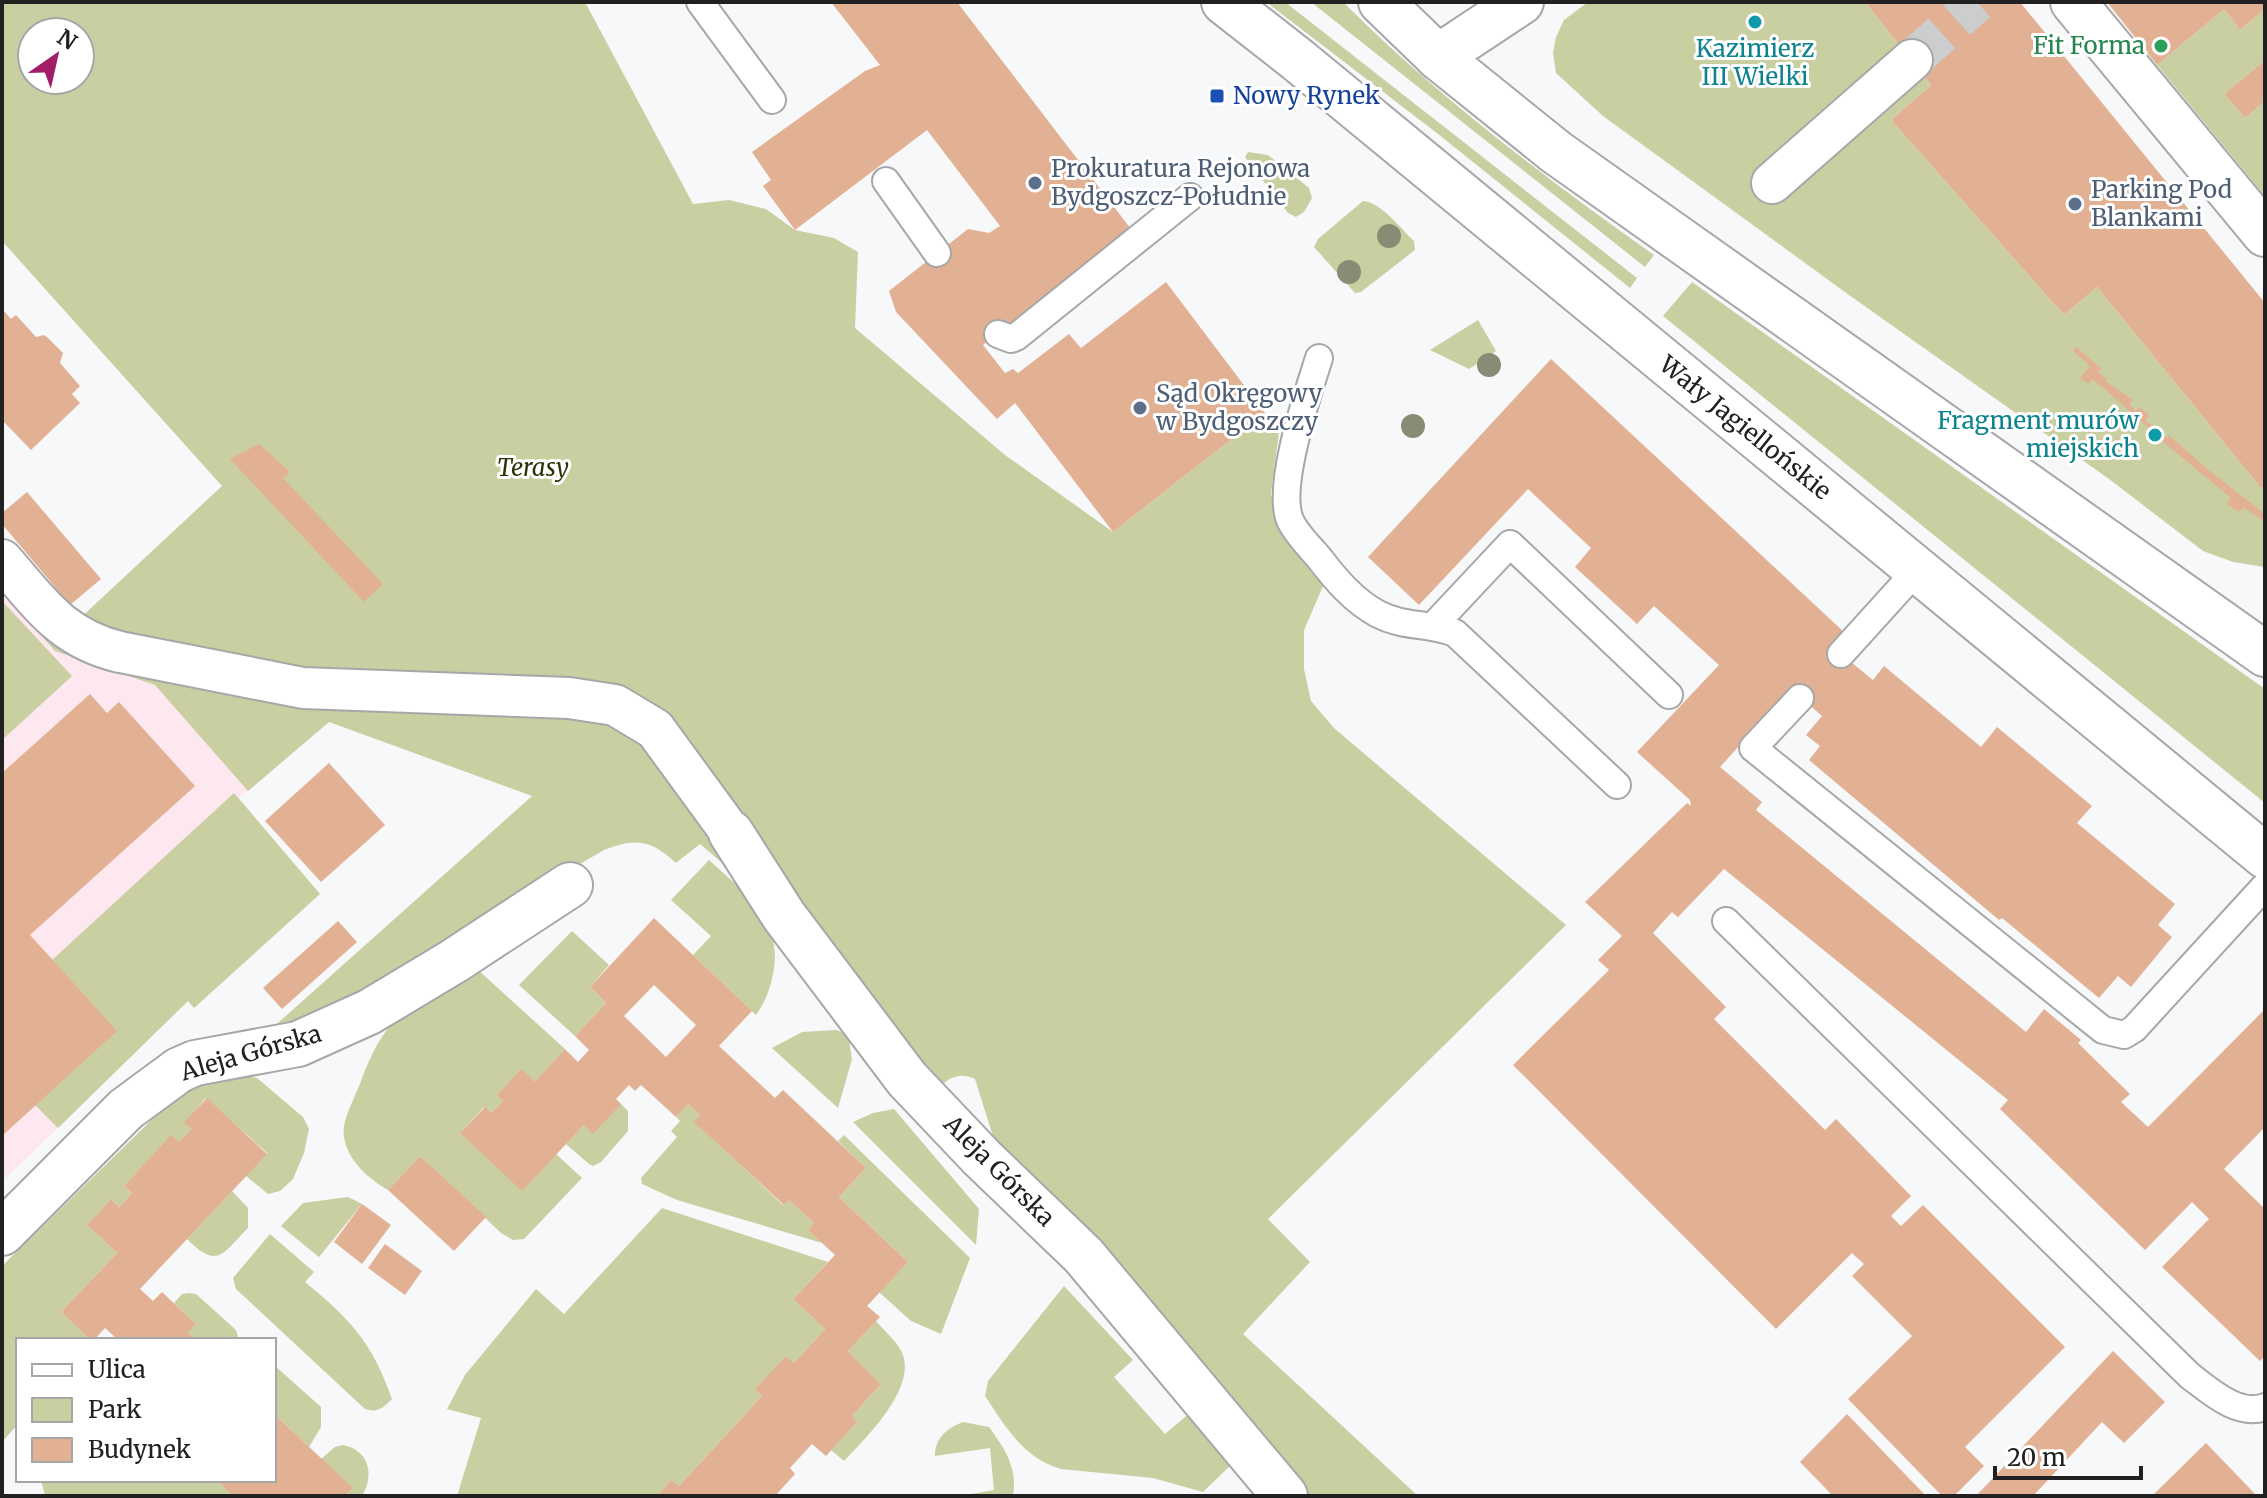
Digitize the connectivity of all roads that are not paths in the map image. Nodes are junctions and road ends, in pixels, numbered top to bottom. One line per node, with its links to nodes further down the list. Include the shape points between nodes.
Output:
1 (700, 2): 8 (lane)
2 (1224, 2): 17 (main road, Wały Jagiellońskie)
3 (1381, 2): 6 (main road)
4 (1521, 2): 6 (main road)
5 (2073, 2): 12 (main road)
6 (1438, 57): 20 (main road, via 1681,243)
7 (1912, 60): 10 (street)
8 (772, 100)
9 (886, 181): 13 (lane)
10 (1772, 183)
11 (1190, 197): 14 (lane, via 1016,337)
12 (2265, 234)
13 (937, 253)
14 (998, 334)
15 (1319, 358): 18 (lane, via 1295,437 1287,497 1290,520 1339,583 1359,600 1404,624)
16 (2, 560): 24 (street, via 54,619 93,646 303,688 569,698 615,705 655,729)
17 (1918, 569): 19 (lane); 25 (main road, Wały Jagiellońskie)
18 (1434, 625): 21 (lane, via 1510,544); 23 (lane, via 1455,633)
19 (1841, 654)
20 (2265, 654)
21 (1669, 695)
22 (1800, 698): 27 (lane, via 1753,748 2103,1030 2124,1035 2134,1029)
23 (1617, 785)
24 (731, 833): 31 (main road, Aleja Górska, via 784,916 907,1079 1083,1255)
25 (2265, 856)
26 (570, 885): 29 (main road, Aleja Górska, via 369,1012 298,1044 179,1070 126,1109)
27 (2265, 886)
28 (1726, 921): 30 (lane, via 2190,1376 2242,1409)
29 (2, 1233)
30 (2265, 1407)
31 (1285, 1496)

